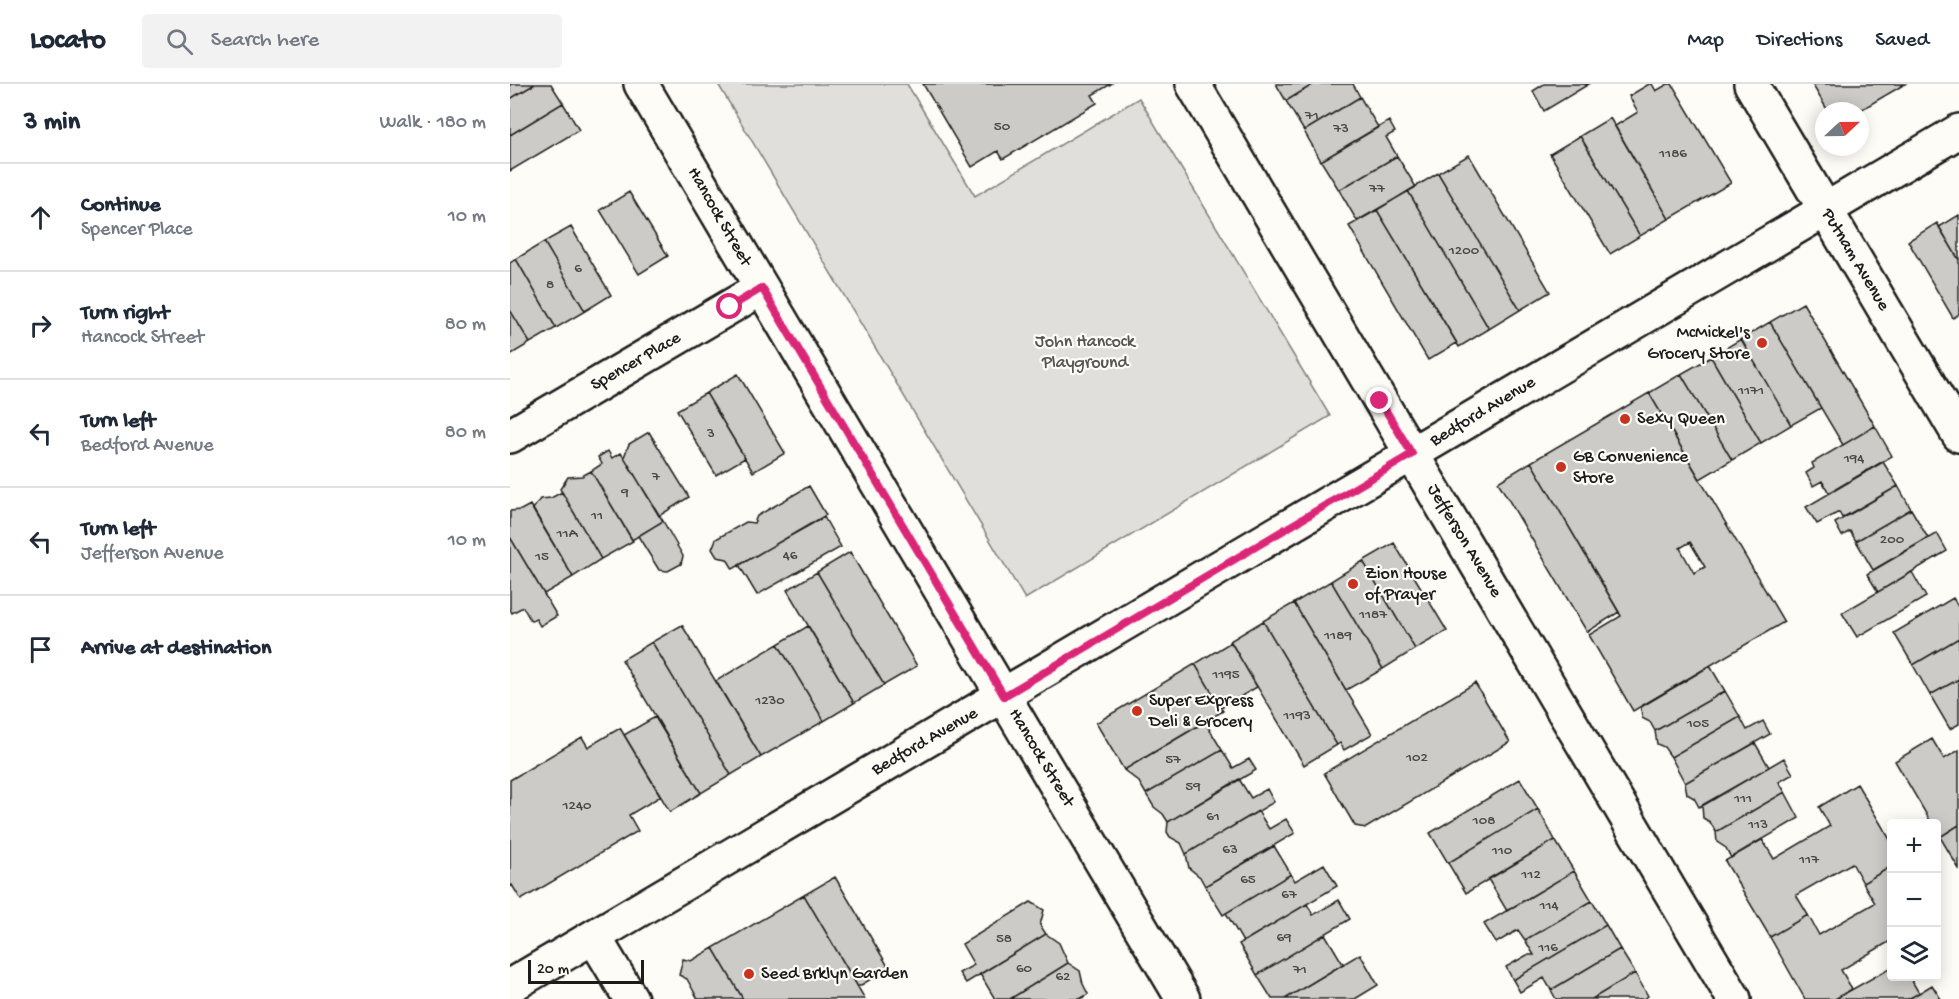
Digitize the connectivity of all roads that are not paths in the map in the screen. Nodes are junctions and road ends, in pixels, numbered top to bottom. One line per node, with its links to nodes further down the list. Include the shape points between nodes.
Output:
1 (641, 84): 6 (street, Hancock Street)
2 (1192, 84): 9 (street, Jefferson Avenue)
3 (1751, 84): 5 (street, Putnam Avenue)
4 (1959, 131): 5 (street, Bedford Avenue)
5 (1825, 210): 7 (street, Putnam Avenue); 9 (street, Bedford Avenue)
6 (762, 288): 8 (street, Spencer Place); 10 (street, Hancock Street)
7 (1959, 435)
8 (510, 436)
9 (1412, 454): 10 (street, Bedford Avenue); 15 (street, Jefferson Avenue)
10 (1004, 696): 11 (street, Bedford Avenue); 14 (street, Hancock Street)
11 (594, 937): 12 (street, Bedford Avenue); 13 (street)
12 (510, 986)
13 (631, 999)
14 (1183, 999)
15 (1734, 999)

